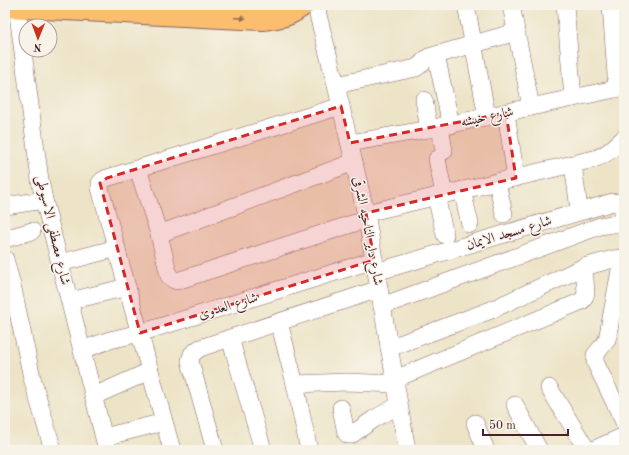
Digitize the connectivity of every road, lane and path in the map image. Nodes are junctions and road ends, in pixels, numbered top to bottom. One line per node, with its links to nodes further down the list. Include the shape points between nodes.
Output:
1 (466, 5): 8 (street)
2 (511, 5): 7 (street)
3 (565, 5): 12 (street)
4 (611, 5): 11 (street)
5 (11, 6): 6 (main road, one-way to 6, via 263,19); 28 (street, شارع مصطفى الاسيوطى)
6 (307, 7): 10 (street, شارع داير الناحيه الشرقى)
7 (516, 32): 8 (street); 15 (street)
8 (474, 44): 9 (street); 17 (street)
9 (436, 55): 10 (street, via 425,59 416,68); 18 (street)
10 (336, 85): 14 (street, شارع داير الناحيه الشرقى)
11 (620, 88): 12 (street, شارع خيشه)
12 (573, 98): 15 (street, شارع خيشه)
13 (424, 100): 18 (street)
14 (341, 106): 20 (street, شارع داير الناحيه الشرقى); 23 (street)
15 (531, 107): 16 (street, شارع خيشه)
16 (506, 113): 17 (street, شارع خيشه); 24 (street)
17 (487, 117): 18 (street, شارع خيشه)
18 (440, 127): 20 (street, شارع خيشه); 27 (street)
19 (624, 138): 22 (street, via 608,154)
20 (350, 143): 21 (street, شارع داير الناحيه الشرقى)
21 (354, 162): 32 (street, شارع داير الناحيه الشرقى); 36 (street)
22 (573, 164): 24 (street); 29 (street)
23 (138, 169): 36 (street); 39 (street, via 100,183)
24 (516, 178): 25 (street)
25 (497, 182): 26 (street); 31 (street)
26 (462, 190): 27 (street); 33 (street)
27 (440, 195): 32 (street); 37 (street)
28 (44, 200): 30 (street); 42 (street, شارع مصطفى الاسيوطى)
29 (578, 202)
30 (5, 206)
31 (504, 214)
32 (366, 216): 36 (street, via 177,281 169,276); 44 (street, شارع داير الناحيه الشرقى)
33 (470, 224)
34 (624, 224): 44 (street, شارع مسجد الايمان, via 622,206 613,202); 49 (street, via 600,226)
35 (32, 231): 38 (street)
36 (159, 234)
37 (445, 235)
38 (5, 238)
39 (117, 248): 42 (street); 46 (street)
40 (624, 258): 45 (street)
41 (5, 259): 69 (street, via 32,378)
42 (60, 263): 48 (street, شارع مصطفى الاسيوطى)
43 (624, 265): 62 (street, via 620,270 607,340 595,358)
44 (375, 266): 47 (street, شارع داير الناحيه الشرقى); 51 (street, شارع العدوى)
45 (584, 267): 53 (street, via 491,310); 56 (street, via 586,293 582,301)
46 (128, 287): 48 (street); 51 (street)
47 (380, 289): 49 (street, شارع داير الناحيه الشرقى); 50 (street)
48 (70, 301): 54 (street, شارع مصطفى الاسيوطى)
49 (382, 306): 53 (street, شارع داير الناحيه الشرقى)
50 (279, 322): 52 (street); 57 (street)
51 (140, 333): 54 (street, شارع العدوى); 55 (street)
52 (230, 338): 71 (street, via 196,351 190,361); 72 (street)
53 (389, 348): 56 (street, شارع داير الناحيه الشرقى)
54 (82, 350): 59 (street, شارع مصطفى الاسيوطى)
55 (150, 372): 59 (street); 64 (street)
56 (395, 382): 57 (street); 60 (street, شارع داير الناحيه الشرقى)
57 (295, 384): 73 (street)
58 (549, 388): 77 (street)
59 (94, 396): 68 (street, شارع مصطفى الاسيوطى)
60 (399, 405): 63 (street, via 350,435 345,431); 74 (street, شارع داير الناحيه الشرقى)
61 (516, 405): 76 (street)
62 (620, 405): 65 (street)
63 (341, 408)
64 (164, 422): 68 (street); 70 (street)
65 (624, 422)
66 (475, 423): 75 (street)
67 (624, 436): 78 (street)
68 (105, 443)
69 (53, 450)
70 (172, 450)
71 (215, 450)
72 (263, 450)
73 (309, 450)
74 (407, 450)
75 (485, 450)
76 (539, 450)
77 (588, 450)
78 (593, 450)

